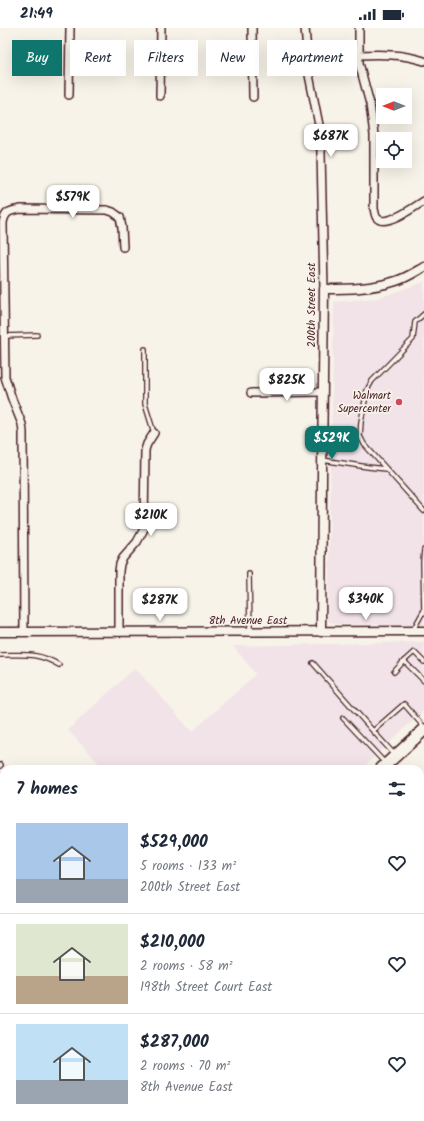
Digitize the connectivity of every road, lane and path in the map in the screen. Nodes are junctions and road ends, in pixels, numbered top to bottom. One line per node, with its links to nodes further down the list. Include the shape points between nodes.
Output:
1 (70, 28): 8 (street)
2 (161, 28): 9 (street)
3 (252, 28): 10 (street)
4 (305, 28): 14 (street, 200th Street East, via 309,75 320,130)
5 (359, 28): 6 (street)
6 (359, 55): 7 (street, via 388,54); 11 (street, via 374,135 374,209 377,218 387,221)
7 (424, 61)
8 (69, 95)
9 (160, 96)
10 (253, 97)
11 (424, 201)
12 (122, 246): 17 (street, via 120,217 107,210 21,209 6,214 3,223)
13 (424, 267): 14 (street, via 397,281 377,286 344,290)
14 (324, 289): 19 (street, 200th Street East)
15 (424, 314): 23 (lane, via 415,322 413,339 372,381 367,390 360,436)
16 (37, 335): 17 (lane)
17 (4, 336): 31 (street, via 6,377 23,432)
18 (145, 349): 21 (lane, via 145,404)
19 (323, 392): 20 (street); 22 (street, 200th Street East)
20 (251, 393)
21 (154, 433): 32 (street, via 145,450 144,529 120,564)
22 (322, 460): 23 (lane); 34 (street, 200th Street East)
23 (386, 469): 24 (lane)
24 (424, 511)
25 (424, 550): 27 (lane)
26 (249, 574): 33 (lane)
27 (424, 612): 28 (lane)
28 (412, 631): 29 (street, 8th Avenue East); 34 (street, 8th Avenue East)
29 (424, 631)
30 (0, 632): 31 (street, 8th Avenue East)
31 (24, 632): 32 (street, 8th Avenue East)
32 (119, 632): 33 (street, 8th Avenue East)
33 (250, 632): 34 (street, 8th Avenue East)
34 (321, 632)
35 (0, 655): 39 (lane, via 37,655)
36 (404, 661): 37 (lane, via 414,652); 40 (lane); 41 (lane)
37 (424, 662)
38 (313, 663): 44 (lane)
39 (59, 665)
40 (394, 672)
41 (424, 681)
42 (343, 718): 46 (lane)
43 (424, 728): 44 (lane, via 404,704); 45 (main road)
44 (373, 731): 45 (lane)
45 (395, 756): 47 (main road)
46 (382, 765)
47 (386, 765)

